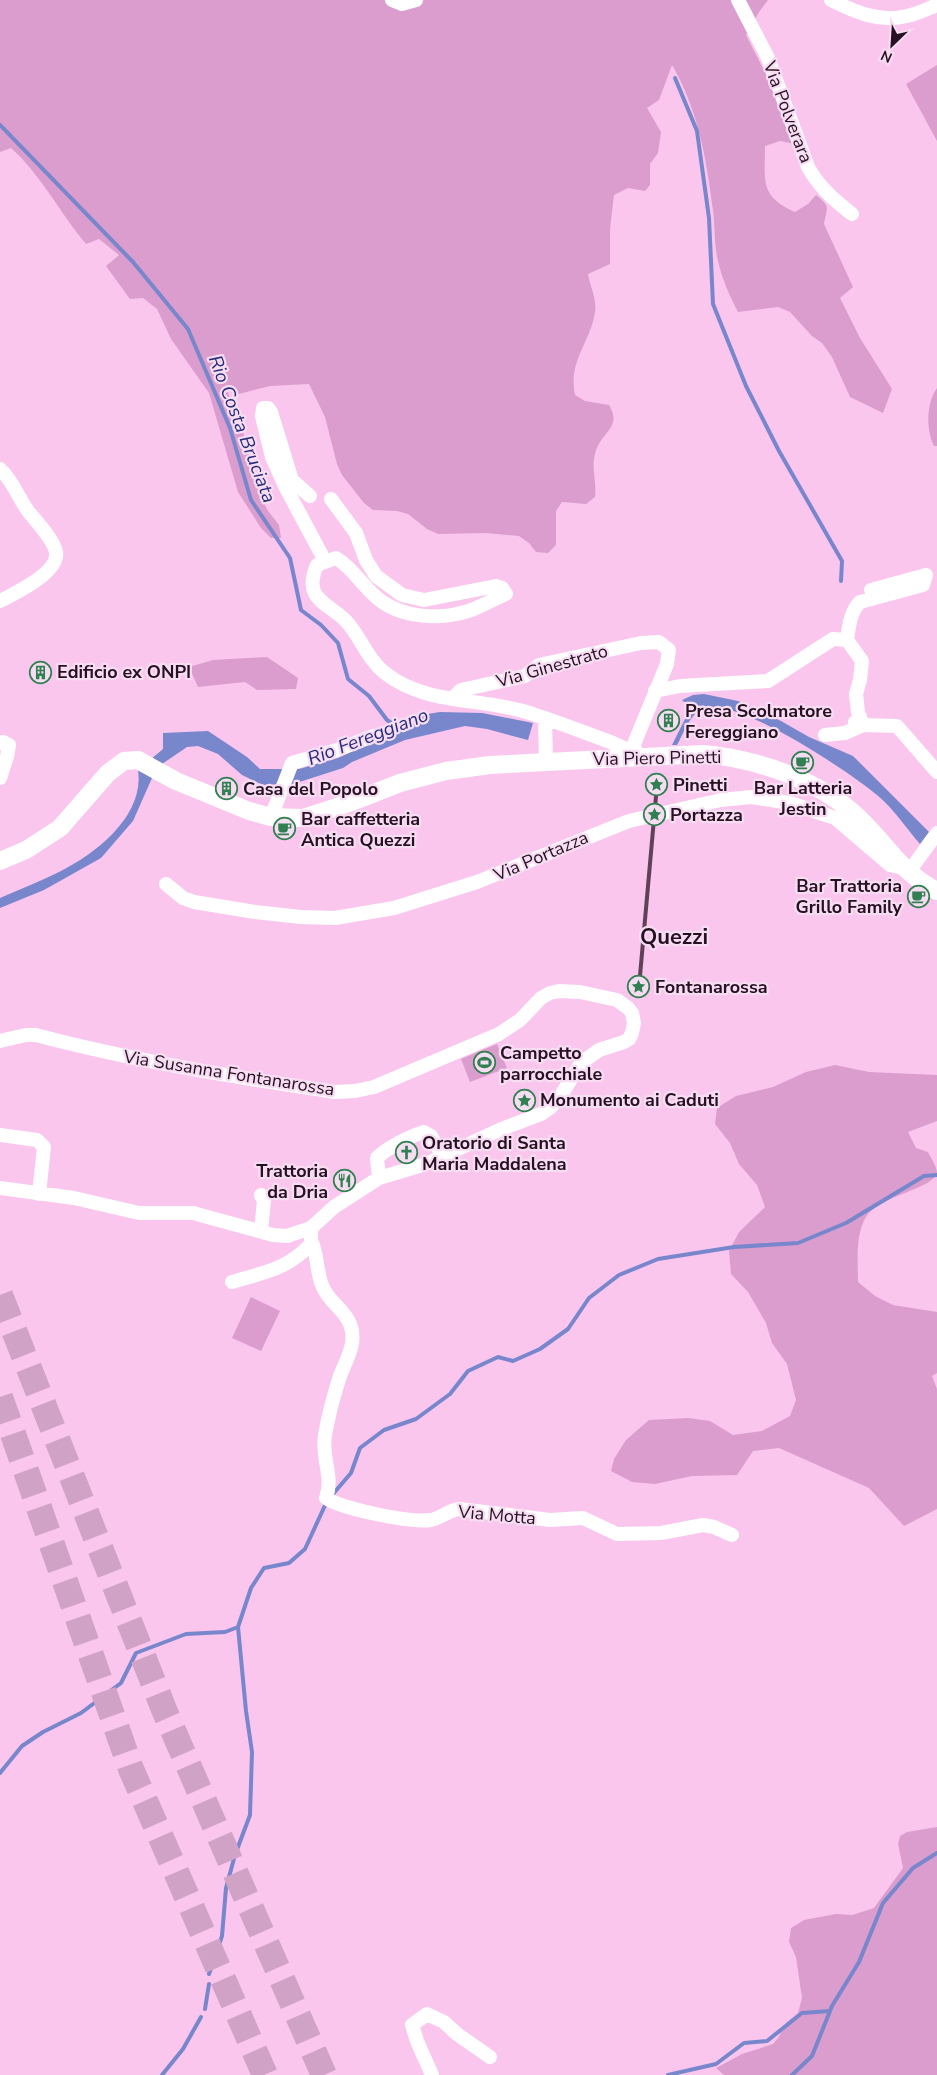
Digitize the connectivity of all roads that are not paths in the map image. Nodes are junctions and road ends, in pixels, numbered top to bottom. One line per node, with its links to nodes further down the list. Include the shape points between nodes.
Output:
1 (392, 0): 2 (street, via 402,4)
2 (416, 0)
3 (738, 0): 6 (street, Via Polverara, via 768,58 808,167 826,193)
4 (831, 0): 5 (street, via 880,18 907,16)
5 (937, 5)
6 (852, 214)
7 (0, 469): 12 (street, via 56,550 51,568)
8 (310, 496): 10 (street, via 292,480 271,412 263,408 272,457)
9 (331, 499): 10 (street, via 356,533 376,576 402,594 424,600 496,586 506,594 473,609 449,615 408,613 383,603 364,587 346,564 336,558)
10 (325, 561): 15 (street, Via Ginestrato, via 317,565 312,575 315,596 353,630 374,663 385,674 409,688)
11 (871, 590): 13 (street, via 926,575 923,585 860,602 855,607)
12 (0, 601)
13 (847, 640): 14 (street, via 833,639 768,681 680,686); 17 (street, via 862,661 856,694)
14 (655, 691): 15 (street, Via Ginestrato, via 667,664 669,650 659,642 641,642 540,666 526,676 461,690); 21 (street, Via Ginestrato, via 634,744)
15 (452, 699): 16 (street, Via Ginestrato, via 522,711)
16 (545, 719): 21 (street, Via Ginestrato, via 613,743); 22 (street)
17 (859, 723): 18 (street, via 845,733); 23 (street, via 897,726)
18 (825, 735)
19 (373, 736): 25 (street, via 292,763)
20 (0, 744): 24 (street, via 9,745)
21 (637, 758): 22 (street, Via Piero Pinetti); 28 (street, Via Piero Pinetti, via 704,754 727,756 806,781 843,803)
22 (546, 762): 25 (street, Via Piero Pinetti, via 431,773 303,818)
23 (937, 772)
24 (0, 778)
25 (271, 817): 27 (street, Via Piero Pinetti, via 172,780 138,760 124,761 108,773 60,828 26,850)
26 (937, 833): 28 (street)
27 (0, 861)
28 (910, 867): 29 (street, Via Portazza, via 890,865 835,818 790,803 751,797 720,800 629,821 477,882 394,908 335,918 255,912 194,902 183,898); 30 (street, Via Piero Pinetti)
29 (166, 884)
30 (937, 891)
31 (0, 1041): 33 (street, Via Susanna Fontanarossa, via 36,1035 184,1068 335,1092 355,1091 374,1087 498,1034 511,1027 550,992 580,992 617,1000 628,1008 634,1028 629,1039 599,1050 581,1063 556,1102 541,1114)
32 (0, 1135): 36 (street, via 37,1140 44,1148)
33 (442, 1155): 34 (street, Via Susanna Fontanarossa, via 426,1164); 34 (street, via 431,1136 424,1132 417,1134 388,1148 377,1158)
34 (379, 1178): 39 (street, Via Susanna Fontanarossa, via 334,1207)
35 (0, 1188): 36 (street)
36 (39, 1194): 38 (street, via 74,1198 139,1213 193,1213)
37 (261, 1195): 38 (street, via 264,1201)
38 (261, 1231): 39 (street, via 286,1236)
39 (311, 1234): 40 (street, Via Susanna Fontanarossa, via 311,1244 286,1265); 41 (street, Via Motta, via 321,1283 328,1298 346,1316 352,1335 325,1435 323,1451 330,1486 328,1500 388,1517 431,1520 460,1509 550,1520 583,1518 617,1534 661,1533 703,1525)
40 (232, 1282)
41 (732, 1535)
42 (490, 2057): 43 (street, via 444,2022 427,2014 412,2025)
43 (432, 2075)

